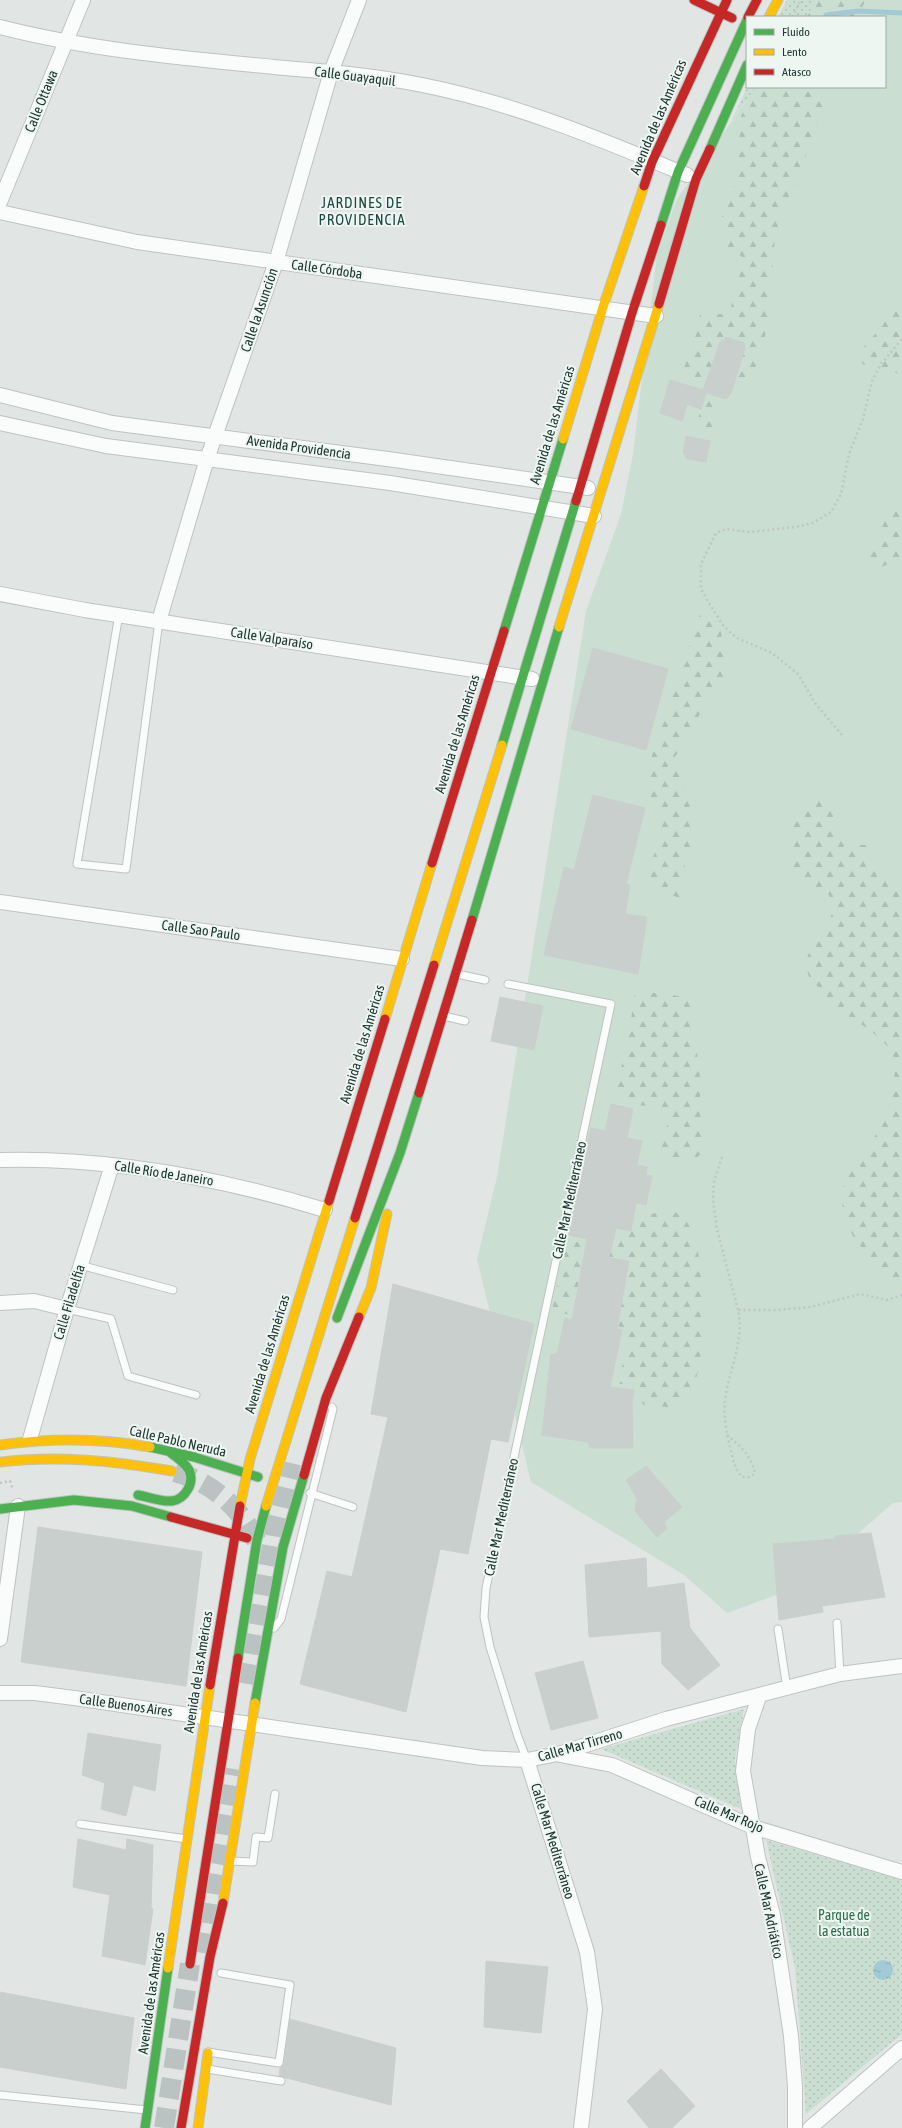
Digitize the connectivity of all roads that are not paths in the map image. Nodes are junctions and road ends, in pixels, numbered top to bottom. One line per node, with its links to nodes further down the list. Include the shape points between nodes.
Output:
1 (83, 0): 13 (street, Calle Ottawa)
2 (358, 0): 15 (street, Calle la Asunción)
3 (694, 0): 7 (main road)
4 (726, 0): 7 (main road, Avenida de las Américas)
5 (757, 0): 8 (main road)
6 (778, 0): 9 (main road)
7 (720, 12): 10 (main road); 16 (main road, Avenida de las Américas)
8 (750, 16)
9 (770, 16)
10 (746, 22)
11 (746, 24): 17 (main road)
12 (0, 27): 13 (street, Calle Guayaquil)
13 (66, 41): 15 (street, Calle Guayaquil, via 162,56); 19 (street, Calle Ottawa)
14 (746, 67): 18 (main road)
15 (330, 72): 16 (street, Calle Guayaquil, via 421,84 475,97 534,114); 21 (street, Calle la Asunción)
16 (652, 162): 17 (street, Calle Guayaquil); 22 (main road, Avenida de las Américas)
17 (678, 172): 18 (street, Calle Guayaquil); 23 (main road)
18 (696, 179): 24 (main road)
19 (0, 202)
20 (0, 212): 21 (street, Calle Córdoba, via 137,242)
21 (276, 262): 22 (street, Calle Córdoba); 27 (street, Calle la Asunción)
22 (603, 307): 23 (street, Calle Córdoba); 29 (main road, Avenida de las Américas)
23 (632, 313): 24 (street, Calle Córdoba); 30 (main road)
24 (656, 316): 31 (main road)
25 (0, 396): 27 (street, Avenida Providencia, via 112,423)
26 (0, 423): 28 (street, Avenida Providencia, via 106,446)
27 (215, 435): 28 (street, Calle la Asunción); 29 (street, Avenida Providencia)
28 (207, 459): 32 (street, Avenida Providencia, via 390,483); 37 (street, Calle la Asunción)
29 (549, 482): 30 (street, Avenida Providencia); 32 (main road, Avenida de las Américas)
30 (580, 487): 31 (street, Avenida Providencia); 33 (main road)
31 (600, 491): 34 (main road)
32 (542, 507): 33 (street, Avenida Providencia); 38 (main road, Avenida de las Américas)
33 (572, 512): 34 (street, Avenida Providencia); 39 (main road)
34 (594, 516): 40 (main road)
35 (0, 594): 36 (street, Calle Valparaíso)
36 (119, 614): 37 (street, Calle Valparaíso); 37 (lane, via 77,864 126,870)
37 (159, 620): 38 (street, Calle Valparaíso)
38 (492, 672): 39 (street, Calle Valparaíso); 42 (main road, Avenida de las Américas)
39 (523, 678): 40 (street, Calle Valparaíso); 65 (main road)
40 (544, 681): 43 (main road)
41 (0, 902): 42 (street, Calle Sao Paulo)
42 (402, 959): 51 (main road, Avenida de las Américas)
43 (456, 974): 44 (lane); 46 (main road)
44 (485, 980)
45 (508, 984): 89 (lane, Calle Mar Mediterráneo, via 611,1004 486,1588 484,1616 490,1647)
46 (443, 1016): 47 (lane); 48 (main road)
47 (465, 1021)
48 (400, 1153): 56 (main road); 58 (main road, via 371,1288)
49 (0, 1160): 50 (street, Calle Río de Janeiro, via 43,1159)
50 (112, 1165): 51 (street, Calle Río de Janeiro, via 217,1181); 52 (street, Calle Filadelfia)
51 (325, 1210): 64 (main road, Avenida de las Américas)
52 (80, 1265): 53 (lane); 55 (street, Calle Filadelfia)
53 (173, 1290)
54 (0, 1303): 55 (street, via 34,1301)
55 (66, 1309): 57 (lane, via 111,1319 128,1376); 59 (street, Calle Filadelfia)
56 (333, 1326)
57 (196, 1395)
58 (326, 1398): 66 (main road); 69 (lane, via 333,1409)
59 (30, 1440): 60 (main road, Calle Pablo Neruda); 61 (main road, Calle Pablo Neruda, via 96,1439)
60 (0, 1445)
61 (166, 1450): 64 (main road, Calle Pablo Neruda); 68 (main road, via 184,1463 191,1472 192,1481 185,1494 167,1501)
62 (0, 1462): 63 (main road, via 47,1457 99,1459)
63 (172, 1471)
64 (247, 1473): 65 (main road, Calle Pablo Neruda); 74 (main road, Avenida de las Américas)
65 (276, 1483): 75 (main road)
66 (295, 1490): 69 (lane); 78 (main road, via 280,1546)
67 (96, 1492): 70 (main road)
68 (130, 1493)
69 (313, 1494): 72 (lane); 78 (lane, via 281,1619)
70 (74, 1500): 71 (main road); 74 (main road, via 132,1506)
71 (18, 1506): 73 (main road); 79 (street)
72 (353, 1507)
73 (0, 1509)
74 (235, 1535): 75 (main road); 85 (main road, Avenida de las Américas)
75 (261, 1541): 86 (main road)
76 (837, 1623): 81 (lane)
77 (778, 1629): 82 (lane)
78 (267, 1637): 87 (main road)
79 (0, 1639)
80 (902, 1666): 81 (street, Calle Mar Tirreno)
81 (840, 1674): 82 (street, Calle Mar Tirreno)
82 (787, 1689): 84 (street, Calle Mar Tirreno)
83 (0, 1693): 85 (street, Calle Buenos Aires, via 66,1697)
84 (759, 1697): 88 (street, Calle Mar Tirreno, via 666,1719); 92 (street, Calle Mar Adriático, via 748,1729 743,1771)
85 (205, 1716): 86 (street, Calle Buenos Aires); 93 (main road, Avenida de las Américas)
86 (228, 1721): 87 (street, Calle Buenos Aires); 98 (main road)
87 (251, 1724): 89 (street, Calle Mar Tirreno, via 482,1758); 94 (main road)
88 (558, 1754): 89 (street, Calle Mar Tirreno); 92 (street, Calle Mar Rojo, via 612,1765 634,1773)
89 (527, 1760): 109 (street, Calle Mar Mediterráneo, via 587,1952 596,2009)
90 (276, 1794): 94 (lane, via 268,1838 256,1837 253,1862)
91 (80, 1824): 93 (lane)
92 (753, 1827): 95 (street, Calle Mar Rojo); 110 (street, Calle Mar Adriático, via 773,1915 791,2036 795,2087)
93 (187, 1839): 105 (main road, Avenida de las Américas)
94 (230, 1860): 96 (main road)
95 (902, 1872)
96 (221, 1914): 97 (main road); 107 (main road, via 210,1957)
97 (223, 1944)
98 (190, 1964)
99 (221, 1973): 100 (lane, via 290,1985 278,2063)
100 (209, 2048): 102 (main road)
101 (902, 2048): 111 (street)
102 (205, 2068): 103 (lane); 108 (main road)
103 (281, 2081)
104 (0, 2095): 105 (lane)
105 (148, 2110): 106 (main road, Avenida de las Américas)
106 (145, 2128)
107 (181, 2128)
108 (198, 2128)
109 (582, 2128)
110 (794, 2128)
111 (810, 2128)

